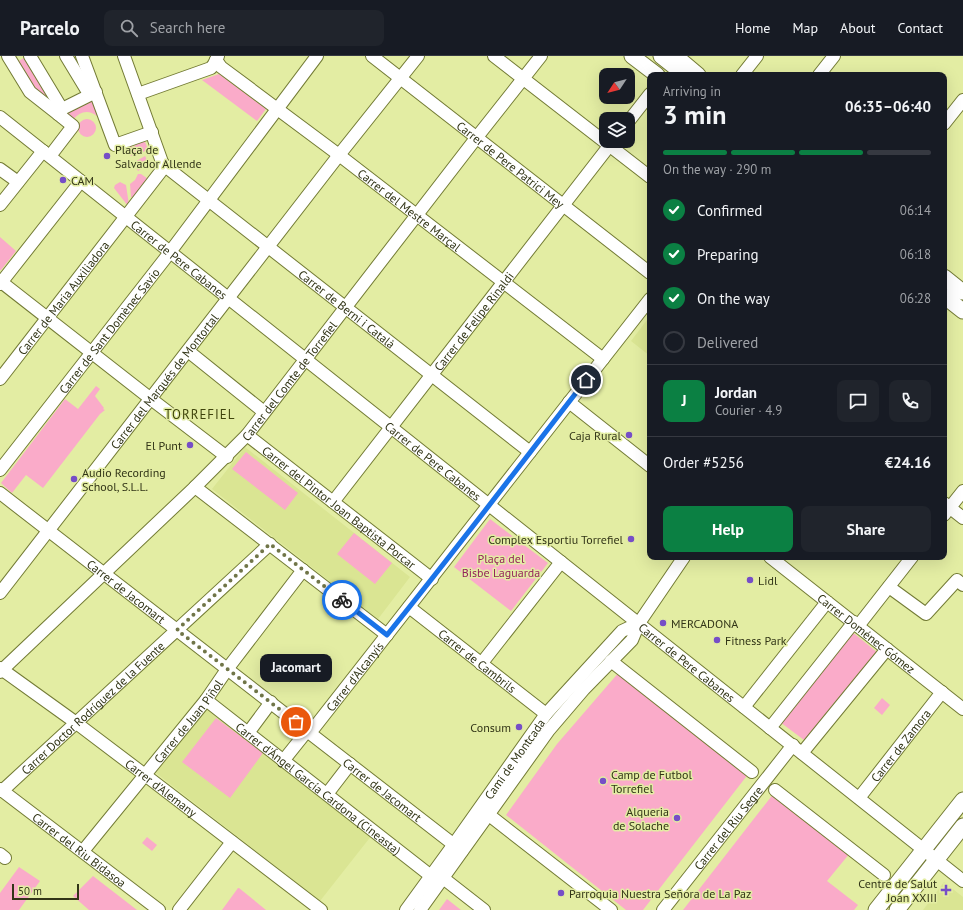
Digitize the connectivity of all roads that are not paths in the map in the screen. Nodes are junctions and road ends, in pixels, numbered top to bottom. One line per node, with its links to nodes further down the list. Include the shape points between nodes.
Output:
1 (8, 56): 30 (street, via 30,92)
2 (30, 56): 30 (street)
3 (66, 56): 25 (street)
4 (82, 56): 25 (street)
5 (124, 56): 26 (street)
6 (317, 56): 29 (street, Carrer de Sant Domènec Savio)
7 (372, 56): 23 (street, Carrer de Pere Patrici Mey)
8 (418, 56): 23 (street, Carrer del Marqués de Montortal)
9 (494, 56): 24 (street)
10 (541, 56): 24 (street, Carrer del Comte de Torrefiel)
11 (632, 56): 18 (main road)
12 (644, 56): 19 (main road)
13 (661, 56): 17 (main road)
14 (757, 56): 21 (street)
15 (834, 56): 22 (street)
16 (217, 58): 26 (street, via 211,68); 29 (street, Carrer del Mestre Marçal, via 221,67)
17 (682, 62): 20 (main road)
18 (653, 72)
19 (664, 72)
20 (694, 72)
21 (744, 72)
22 (821, 72)
23 (401, 78): 36 (street, Carrer de Pere Patrici Mey); 40 (street, Carrer del Marqués de Montortal)
24 (523, 78): 35 (street); 36 (street, Carrer del Comte de Torrefiel)
25 (92, 93): 30 (street); 34 (street, via 115,145)
26 (138, 94): 34 (street)
27 (647, 98): 31 (street)
28 (963, 100): 33 (street)
29 (277, 109): 40 (street, Carrer del Mestre Marçal); 46 (street, Carrer de Sant Domènec Savio)
30 (60, 112): 39 (street, via 74,126)
31 (635, 113)
32 (0, 117): 39 (street, Carrer de Pere Cabanes)
33 (947, 120)
34 (152, 132): 41 (street, via 162,162)
35 (599, 134)
36 (477, 137): 48 (street, Carrer de Pere Patrici Mey); 49 (street, Carrer del Comte de Torrefiel)
37 (607, 148): 48 (street, Carrer de Felipe Rinaldi)
38 (617, 148): 43 (street)
39 (46, 153): 44 (street, Carrer de Pere Cabanes); 45 (street)
40 (339, 155): 49 (street, Carrer del Mestre Marçal); 51 (street, Carrer del Marqués de Montortal)
41 (166, 166): 46 (street, Carrer de Berni i Català); 50 (street)
42 (0, 169): 45 (street)
43 (647, 174)
44 (81, 181): 50 (street, Carrer de Pere Cabanes); 55 (street)
45 (18, 182): 47 (street)
46 (209, 200): 51 (street, Carrer de Berni i Català); 52 (street, Carrer de Sant Domènec Savio)
47 (0, 205)
48 (564, 205): 53 (street, Carrer de Pere Patrici Mey); 56 (street, Carrer de Felipe Rinaldi)
49 (416, 215): 56 (street, Carrer del Mestre Marçal); 61 (street, Carrer del Comte de Torrefiel)
50 (126, 216): 52 (street, Carrer de Pere Cabanes); 63 (street, Carrer de Maria Auxiliadora)
51 (268, 247): 58 (street, Carrer del Marqués de Montortal); 61 (street, Carrer de Berni i Català)
52 (170, 251): 58 (street, Carrer de Pere Cabanes); 65 (street, Carrer de Sant Domènec Savio)
53 (647, 271)
54 (947, 280): 57 (main road)
55 (1, 282): 63 (street)
56 (504, 282): 67 (street, Carrer del Mestre Marçal); 68 (street, Carrer de Felipe Rinaldi)
57 (963, 292)
58 (229, 298): 64 (street, Carrer del Marqués de Montortal); 66 (street, Carrer de Pere Cabanes)
59 (947, 298): 62 (main road)
60 (647, 303): 67 (street, Carrer d'Alcanyís)
61 (345, 307): 66 (street, Carrer del Comte de Torrefiel); 68 (street, Carrer de Berni i Català)
62 (963, 311)
63 (48, 318): 65 (street); 69 (street, Carrer de Maria Auxiliadora)
64 (188, 351): 70 (street, Carrer del Marqués de Montortal); 72 (street)
65 (92, 352): 70 (street); 78 (street, Carrer de Sant Domènec Savio)
66 (305, 358): 72 (street, Carrer del Comte de Torrefiel); 73 (street, Carrer de Pere Cabanes)
67 (603, 359): 71 (street, Carrer d'Alcanyís)
68 (432, 375): 73 (street, Carrer de Felipe Rinaldi); 75 (street, Carrer de Berni i Català)
69 (0, 379)
70 (151, 400): 76 (street); 87 (street, Carrer del Marqués de Montortal)
71 (569, 402): 75 (street, Carrer d'Alcanyís); 77 (street)
72 (264, 412): 74 (street, Carrer del Comte de Torrefiel)
73 (392, 427): 82 (street, Carrer de Felipe Rinaldi); 83 (street, Carrer de Pere Cabanes)
74 (247, 435): 76 (street, Carrer del Comte de Torrefiel); 82 (street, Carrer del Pintor Joan Baptista Porcar)
75 (530, 452): 83 (street, Carrer d'Alcanyís)
76 (227, 457): 79 (street, Carrer del Comte de Torrefiel)
77 (647, 464)
78 (0, 470)
79 (196, 487): 88 (street); 94 (street, Carrer del Comte de Torrefiel)
80 (963, 491): 84 (street)
81 (0, 493): 87 (street, Carrer de Jacomart)
82 (334, 502): 95 (street, Carrer del Pintor Joan Baptista Porcar)
83 (490, 505): 92 (street, Carrer de Pere Cabanes); 95 (street, Carrer d'Alcanyís)
84 (947, 508)
85 (947, 510): 86 (street)
86 (963, 518)
87 (48, 530): 94 (street, Carrer de Jacomart); 98 (street, Carrer del Marqués de Montortal)
88 (270, 544): 93 (street); 103 (street, Carrer Doctor Rodríguez de la Fuente)
89 (682, 560): 101 (street, Camí de Montcada)
90 (774, 560): 99 (street, Carrer Doménec Gómez)
91 (910, 560): 97 (street)
92 (561, 562): 101 (street, Carrer de Pere Cabanes); 107 (street)
93 (303, 570): 104 (street); 108 (street, Carrer de Juan Piñol)
94 (104, 573): 103 (street, Carrer de Jacomart); 109 (street, Carrer del Comte de Torrefiel)
95 (432, 579): 100 (street, Carrer d'Alcanyís)
96 (963, 585): 97 (street, via 957,580 926,614)
97 (889, 587): 102 (street)
98 (0, 593)
99 (827, 602): 102 (street, Carrer Doménec Gómez); 113 (street)
100 (409, 608): 104 (street, Carrer d'Alcanyís); 107 (street, Carrer de Cambrils)
101 (638, 623): 106 (street, Camí de Montcada, via 632,640); 113 (street, Carrer de Pere Cabanes); 115 (street, Camí de Montcada, via 622,631)
102 (856, 624): 105 (street, Carrer Doménec Gómez); 117 (street)
103 (177, 630): 108 (street, Carrer de Jacomart); 116 (street, Carrer Doctor Rodríguez de la Fuente)
104 (387, 635): 118 (street, Carrer d'Alcanyís)
105 (887, 649): 110 (street, Carrer Doménec Gómez); 121 (street)
106 (612, 661): 124 (street); 131 (street, Camí de Montcada, via 549,730)
107 (481, 664): 115 (street, Carrer de Cambrils)
108 (228, 668): 111 (street, Carrer de Juan Piñol); 112 (street, Carrer de Jacomart)
109 (1, 670): 116 (street, Carrer d'Alemany)
110 (942, 692): 114 (street, Carrer Doménec Gómez); 129 (street, Carrer de Zamora)
111 (206, 700): 119 (street, Carrer d'Ángel García Cardona (Cineasta)); 125 (street, Carrer de Juan Piñol)
112 (271, 702): 118 (street, Carrer de Jacomart); 119 (street)
113 (744, 707): 117 (street, Carrer de Pere Cabanes)
114 (963, 709)
115 (546, 714): 134 (street, Camí de Montcada)
116 (75, 722): 125 (street, Carrer d'Alemany); 126 (street, Carrer Doctor Rodríguez de la Fuente)
117 (770, 728): 120 (street, Carrer de Pere Cabanes)
118 (309, 732): 122 (street, Carrer d'Alcanyís); 123 (street, Carrer de Jacomart)
119 (248, 733): 122 (street, Carrer d'Ángel García Cardona (Cineasta))
120 (793, 745): 121 (street, Carrer de Pere Cabanes); 148 (street, Carrer del Riu Segre)
121 (802, 753): 129 (street, Carrer de Pere Cabanes)
122 (283, 761): 128 (street, Carrer d'Ángel García Cardona (Cineasta))
123 (350, 764): 128 (street); 134 (street, Carrer de Jacomart)
124 (752, 772)
125 (145, 774): 133 (street, Carrer d'Alemany); 136 (street, Carrer de Juan Piñol)
126 (1, 790): 136 (street, Carrer del Riu Bidasoa)
127 (775, 790): 138 (street)
128 (327, 794): 139 (street, Carrer d'Ángel García Cardona (Cineasta))
129 (859, 798): 135 (street, Carrer de Pere Cabanes)
130 (963, 800): 135 (main road)
131 (489, 814): 134 (street, Camí de Montcada); 147 (street)
132 (963, 826): 137 (main road)
133 (232, 842): 142 (street); 143 (street, Carrer d'Alemany)
134 (458, 848): 139 (street, Camí de Montcada)
135 (924, 850): 137 (street, Carrer de Pere Cabanes); 149 (main road)
136 (83, 851): 141 (street, Carrer del Riu Bidasoa)
137 (936, 860): 140 (street, Carrer de Pere Cabanes); 150 (main road)
138 (884, 875)
139 (435, 876): 144 (street, Camí de Montcada); 145 (street, Camí de Montcada); 146 (street, Carrer d'Ángel García Cardona (Cineasta))
140 (963, 881)
141 (159, 910)
142 (179, 910)
143 (321, 910)
144 (406, 910)
145 (420, 910)
146 (484, 910)
147 (611, 910)
148 (663, 910)
149 (876, 910)
150 (897, 910)

